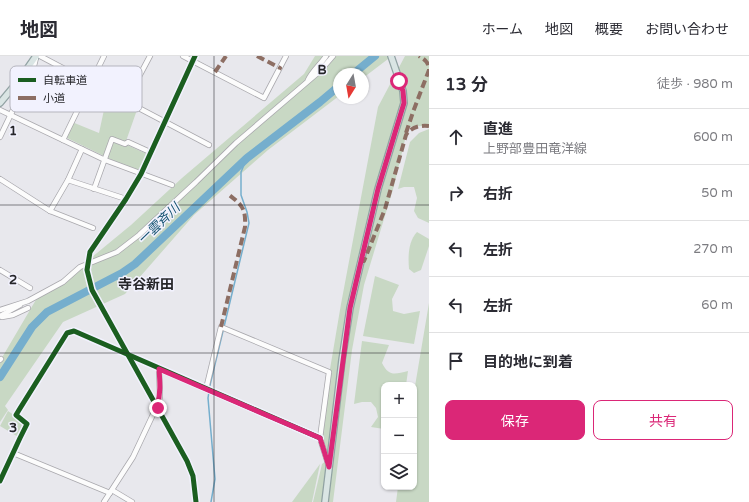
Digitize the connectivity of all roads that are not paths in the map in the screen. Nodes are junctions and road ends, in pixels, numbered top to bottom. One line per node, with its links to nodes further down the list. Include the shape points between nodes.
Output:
1 (37, 56): 10 (main road); 11 (street); 12 (street)
2 (104, 56): 13 (street)
3 (150, 56): 14 (street)
4 (183, 56): 9 (street)
5 (286, 56): 9 (street, via 264,98)
6 (326, 56): 15 (street, via 310,74)
7 (333, 56): 15 (street)
8 (391, 56): 51 (main road, via 403,91 404,103 378,189 350,308)
9 (194, 58): 23 (street)
10 (30, 66)
11 (34, 66)
12 (58, 66)
13 (99, 66)
14 (142, 71)
15 (308, 81): 38 (street, via 236,143 139,235 116,252)
16 (10, 92): 17 (main road)
17 (0, 103)
18 (142, 109): 23 (street)
19 (0, 110): 22 (street)
20 (12, 112): 22 (street)
21 (77, 112): 25 (street)
22 (11, 115): 24 (street); 25 (street)
23 (165, 121): 26 (street); 28 (street)
24 (0, 137)
25 (63, 140): 27 (street)
26 (209, 145)
27 (82, 149): 29 (street); 32 (street)
28 (150, 152): 29 (street, via 128,142 125,144 112,139); 30 (street)
29 (105, 160): 30 (street); 34 (street)
30 (140, 174): 33 (street); 35 (street)
31 (0, 179): 36 (street)
32 (68, 180): 34 (street); 36 (street)
33 (172, 185)
34 (94, 189): 35 (street)
35 (126, 199): 38 (street, via 90,252)
36 (50, 211): 37 (street)
37 (93, 228)
38 (87, 264): 41 (street, via 73,271 63,282); 45 (street, via 92,290)
39 (0, 270): 40 (street)
40 (30, 288)
41 (28, 301): 43 (street); 44 (street)
42 (28, 308): 44 (street, via 13,315)
43 (0, 310)
44 (0, 317)
45 (128, 355): 46 (street); 48 (street); 50 (street, via 74,331 67,333 16,415 28,424)
46 (159, 369): 47 (street); 48 (street, via 160,397)
47 (206, 389): 49 (street); 49 (street, via 221,327 330,372)
48 (157, 406): 53 (street, via 133,457); 56 (street, via 187,461 193,476)
49 (320, 438): 51 (street)
50 (13, 453): 52 (street); 53 (street)
51 (329, 467): 57 (main road)
52 (0, 481)
53 (111, 491): 54 (street); 55 (street)
54 (104, 502)
55 (132, 502)
56 (196, 502)
57 (325, 502)

